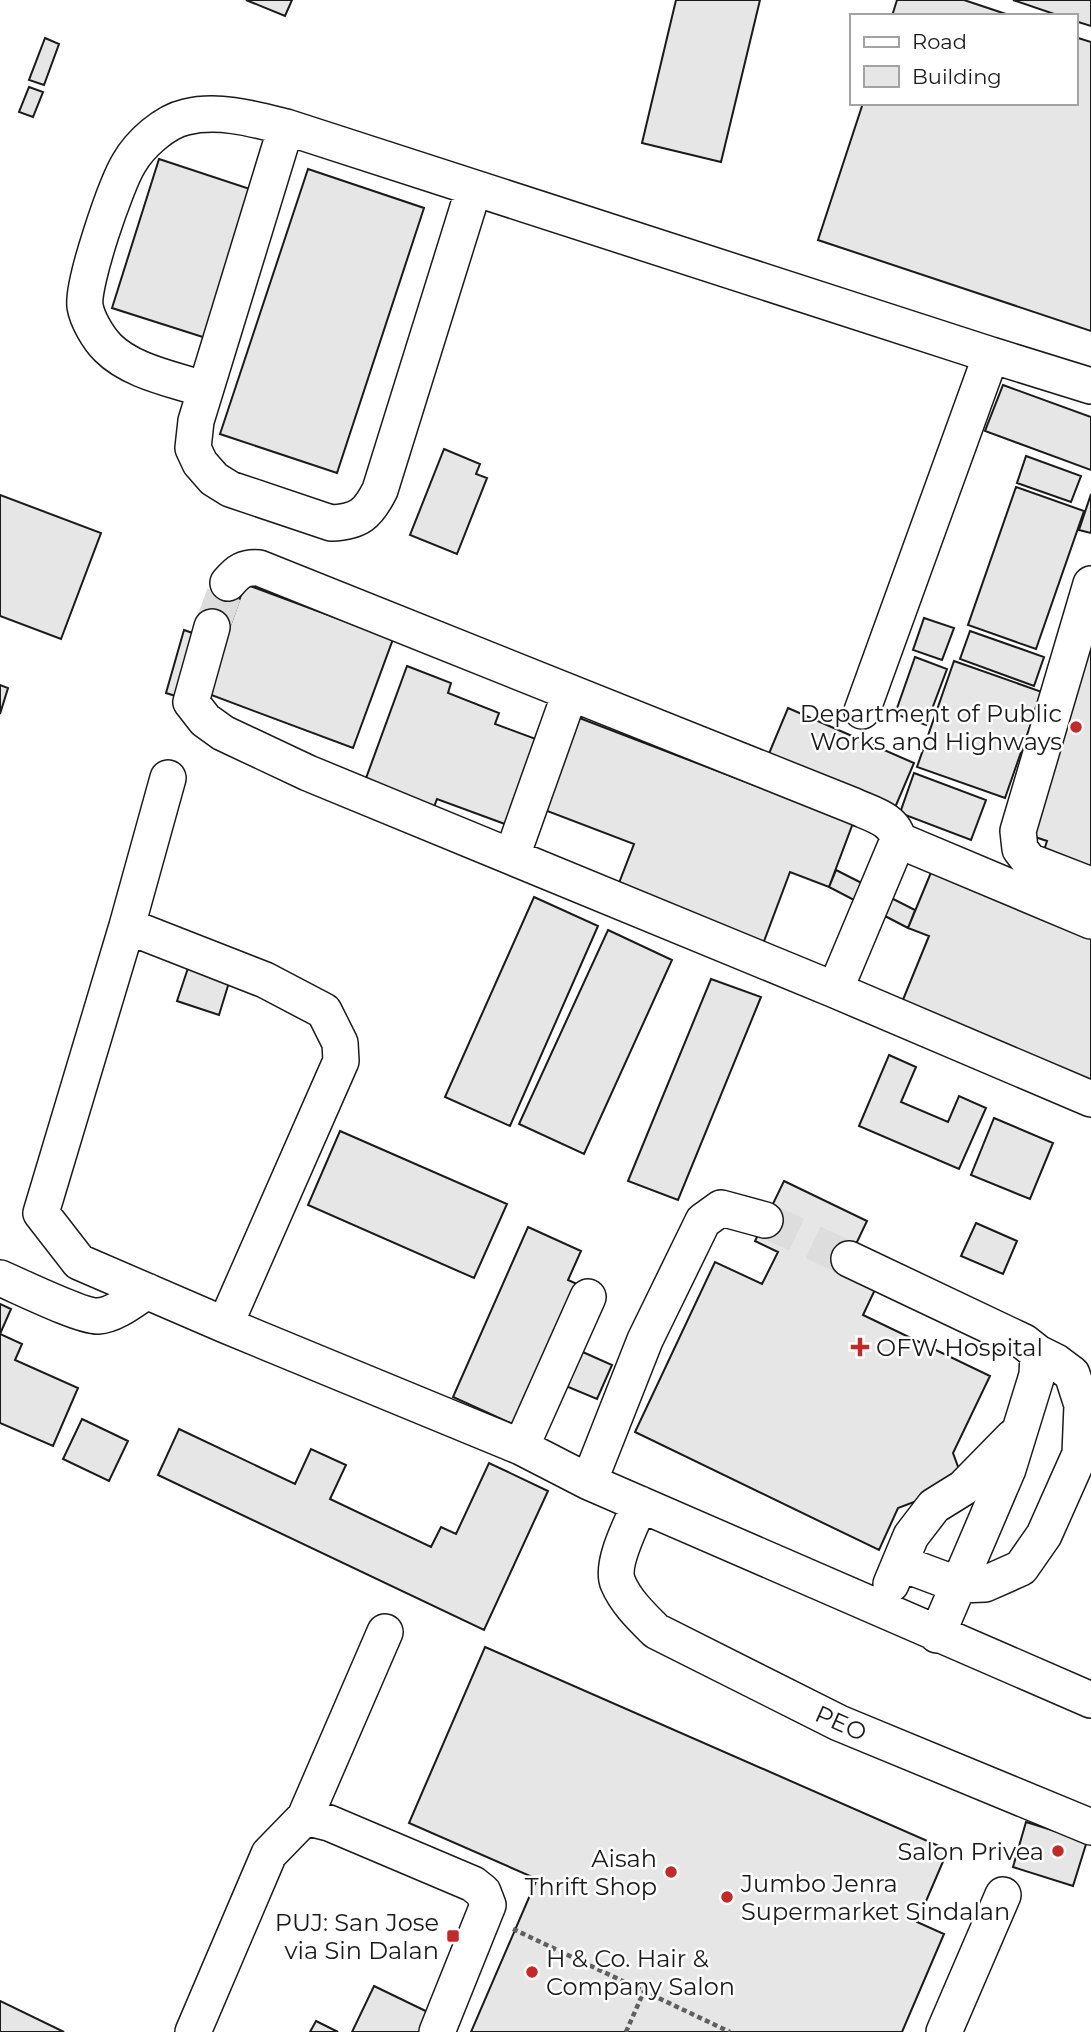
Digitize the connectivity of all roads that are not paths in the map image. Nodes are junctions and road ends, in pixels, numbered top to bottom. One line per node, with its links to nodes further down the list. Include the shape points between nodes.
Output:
1 (286, 127): 2 (lane); 5 (lane); 5 (lane, via 237,114 185,117 154,134 129,163 112,200 87,281 85,305 92,326 107,347 130,364)
2 (474, 188): 3 (lane); 5 (lane, via 380,490 363,515 331,523 230,489 214,479 193,448 195,421)
3 (991, 355): 4 (lane); 10 (lane)
4 (1091, 386)
5 (205, 390)
6 (228, 583): 9 (lane, via 246,567 259,568)
7 (1091, 584): 14 (lane, via 1018,831 1020,849 1029,861)
8 (212, 626): 13 (lane, via 191,702 205,720 251,748)
9 (570, 693): 12 (lane, via 854,806 888,822); 13 (lane)
10 (862, 711)
11 (169, 778): 16 (lane)
12 (898, 840): 15 (lane); 17 (lane)
13 (512, 856): 17 (lane)
14 (1091, 885)
15 (1091, 921)
16 (127, 926): 22 (lane, via 41,1213 79,1262); 24 (lane, via 265,980 324,1011 340,1043 341,1061)
17 (835, 990): 18 (lane)
18 (1091, 1099)
19 (765, 1220): 28 (lane, via 721,1208 703,1221 645,1340)
20 (849, 1259): 25 (lane, via 1024,1342)
21 (0, 1278): 22 (lane, via 97,1316 121,1308)
22 (147, 1291): 24 (lane)
23 (588, 1297): 27 (lane)
24 (225, 1325): 27 (lane)
25 (1038, 1353): 26 (lane, via 1037,1375); 31 (lane, via 1072,1374 1082,1405 1080,1454 1044,1535 1021,1568 985,1584)
26 (1021, 1429): 30 (lane, via 963,1488 934,1506 911,1536); 31 (lane)
27 (521, 1447): 28 (lane)
28 (589, 1482): 29 (lane)
29 (640, 1504): 32 (lane); 37 (lane, PEO, via 620,1552 617,1581 656,1631 839,1723)
30 (900, 1563): 31 (lane); 32 (lane)
31 (959, 1585): 34 (lane)
32 (879, 1610): 34 (lane)
33 (385, 1632): 36 (lane)
34 (937, 1635): 35 (lane)
35 (1091, 1700)
36 (305, 1817): 39 (lane, via 269,1854); 40 (lane, via 329,1823 483,1892 488,1905)
37 (1091, 1827)
38 (1003, 1895): 41 (lane)
39 (193, 2032)
40 (437, 2032)
41 (944, 2032)

